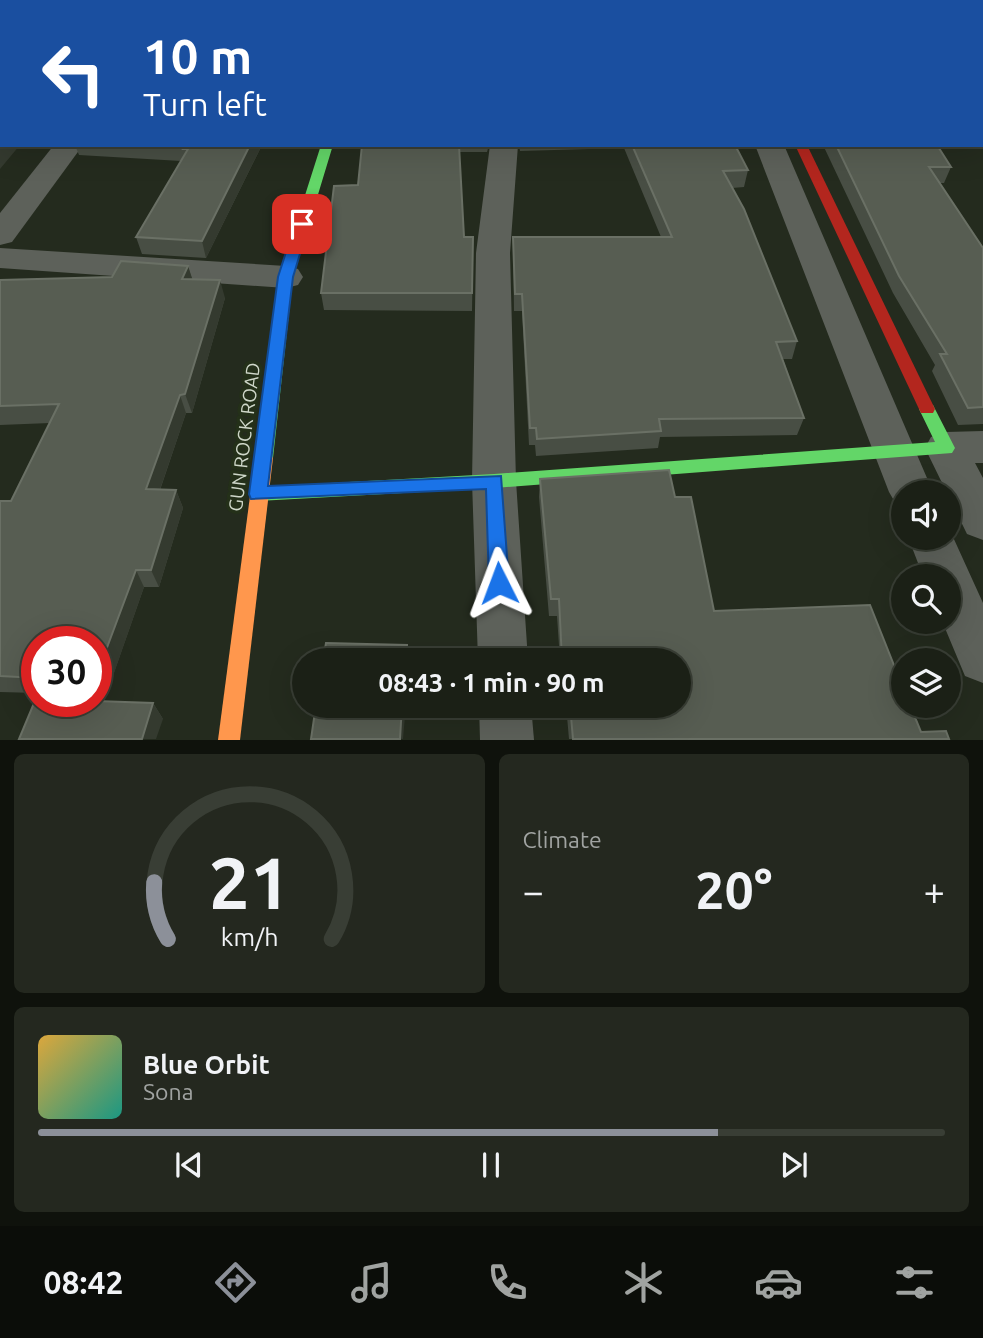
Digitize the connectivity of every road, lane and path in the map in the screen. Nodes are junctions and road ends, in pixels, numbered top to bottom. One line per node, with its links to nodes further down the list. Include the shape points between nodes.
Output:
1 (67, 147): 6 (street)
2 (326, 147): 8 (street, GUN ROCK ROAD)
3 (504, 147): 12 (street, via 493,253)
4 (770, 147): 10 (street)
5 (802, 147): 9 (street)
6 (0, 235)
7 (0, 258): 8 (street)
8 (286, 277): 13 (street, GUN ROCK ROAD)
9 (964, 447): 10 (street); 14 (street)
10 (893, 450): 11 (street); 12 (street)
11 (906, 480)
12 (494, 481): 13 (street); 16 (street)
13 (258, 494): 19 (street, GUN ROCK ROAD)
14 (983, 521)
15 (961, 607): 17 (street)
16 (502, 648)
17 (983, 659)
18 (506, 718): 20 (street)
19 (229, 740)
20 (507, 740)

